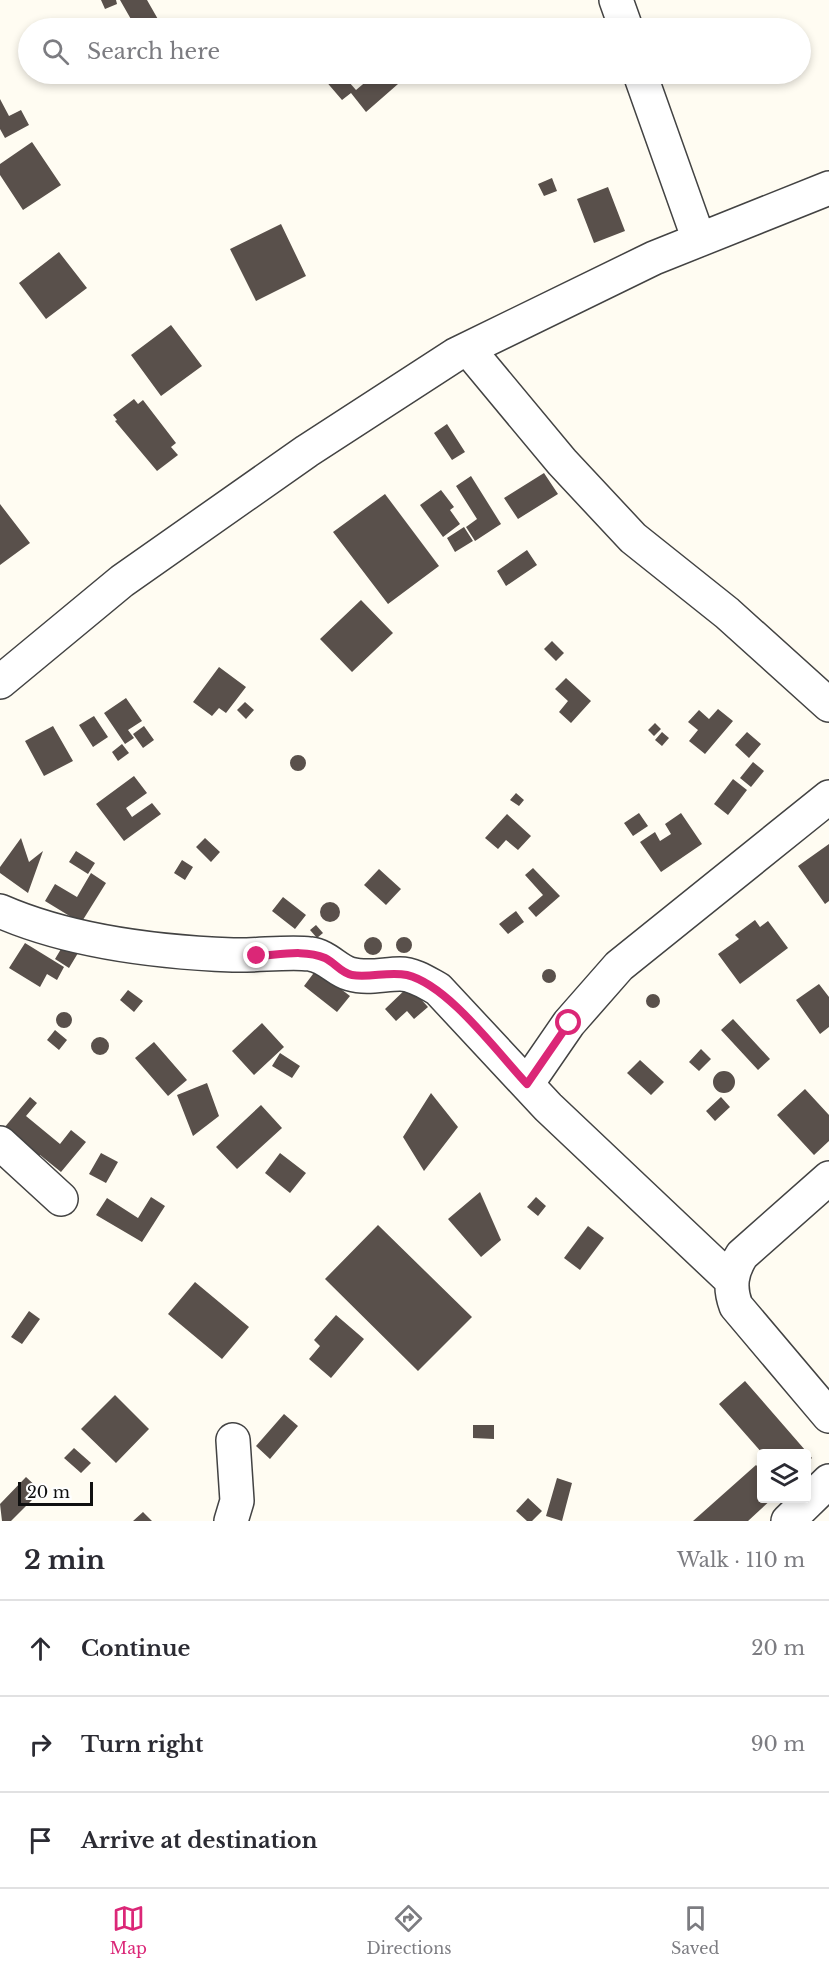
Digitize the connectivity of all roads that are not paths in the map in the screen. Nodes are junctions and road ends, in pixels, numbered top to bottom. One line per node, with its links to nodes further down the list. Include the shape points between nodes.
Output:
1 (616, 0): 2 (street)
2 (622, 18)
3 (644, 84): 5 (street)
4 (829, 188): 5 (street)
5 (699, 240): 6 (street)
6 (468, 348): 7 (street, via 307,451 122,581); 8 (street, via 562,462 633,538 727,614)
7 (0, 682)
8 (829, 705)
9 (829, 797): 11 (street, via 619,966 569,1023)
10 (0, 911): 11 (street, via 32,925 89,938 198,954 310,953 326,958 348,974 403,974 418,978 438,989)
11 (527, 1084): 15 (street)
12 (0, 1143): 14 (street)
13 (829, 1178): 15 (street, via 742,1255)
14 (61, 1199)
15 (732, 1281): 16 (street, via 730,1289 736,1306)
16 (829, 1416)
17 (233, 1440): 19 (street, via 237,1501)
18 (829, 1480): 20 (street)
19 (231, 1521)
20 (788, 1521)

